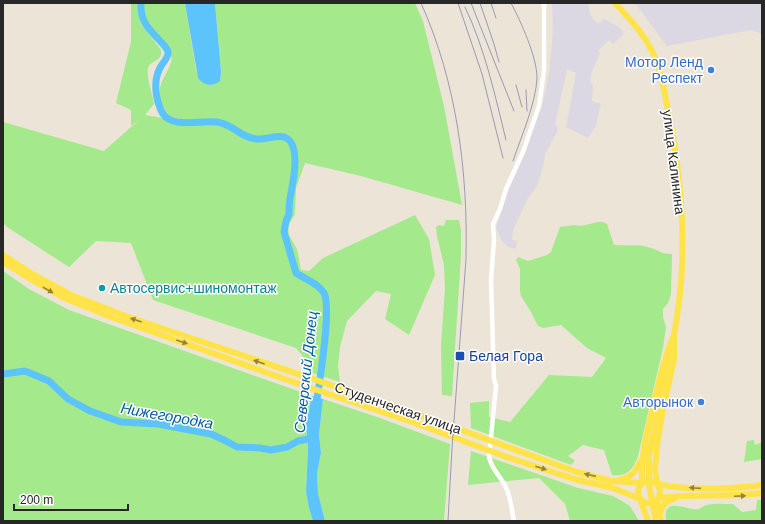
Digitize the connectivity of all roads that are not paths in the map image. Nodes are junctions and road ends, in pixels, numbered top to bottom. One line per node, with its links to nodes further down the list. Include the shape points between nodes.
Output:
1 (544, 3): 20 (street, via 544,70 539,106 493,224 491,280 496,386 489,457 490,464 507,489)
2 (616, 3): 5 (main road, улица Калинина, via 633,22 652,52 662,79 672,130 680,197 682,249)
3 (3, 255): 8 (main road, Студенческая улица, one-way to 3, via 574,471 417,414 100,307 71,295)
4 (3, 262): 18 (main road, Студенческая улица, one-way to 18, via 46,289 86,308 504,456 574,479 613,488)
5 (674, 335): 6 (main road, via 674,359); 7 (main road, via 665,357); 19 (main road, via 649,455 649,485)
6 (657, 445): 10 (main road); 12 (main road, via 659,475 666,484)
7 (642, 455): 8 (main road, via 633,474); 9 (main road)
8 (611, 480): 9 (main road, Студенческая улица)
9 (642, 483): 10 (main road); 18 (main road, via 638,490)
10 (657, 483): 12 (main road, via 665,487); 17 (main road, via 660,489)
11 (762, 486): 13 (main road)
12 (681, 487): 13 (main road, one-way to 12)
13 (721, 489): 16 (main road)
14 (762, 493): 16 (main road, one-way to 14)
15 (681, 495): 16 (main road); 17 (main road); 19 (main road, via 664,503)
16 (721, 496)
17 (659, 498): 18 (main road, via 649,502); 19 (main road)
18 (640, 499): 21 (main road)
19 (659, 519)
20 (514, 521)
21 (648, 521)

